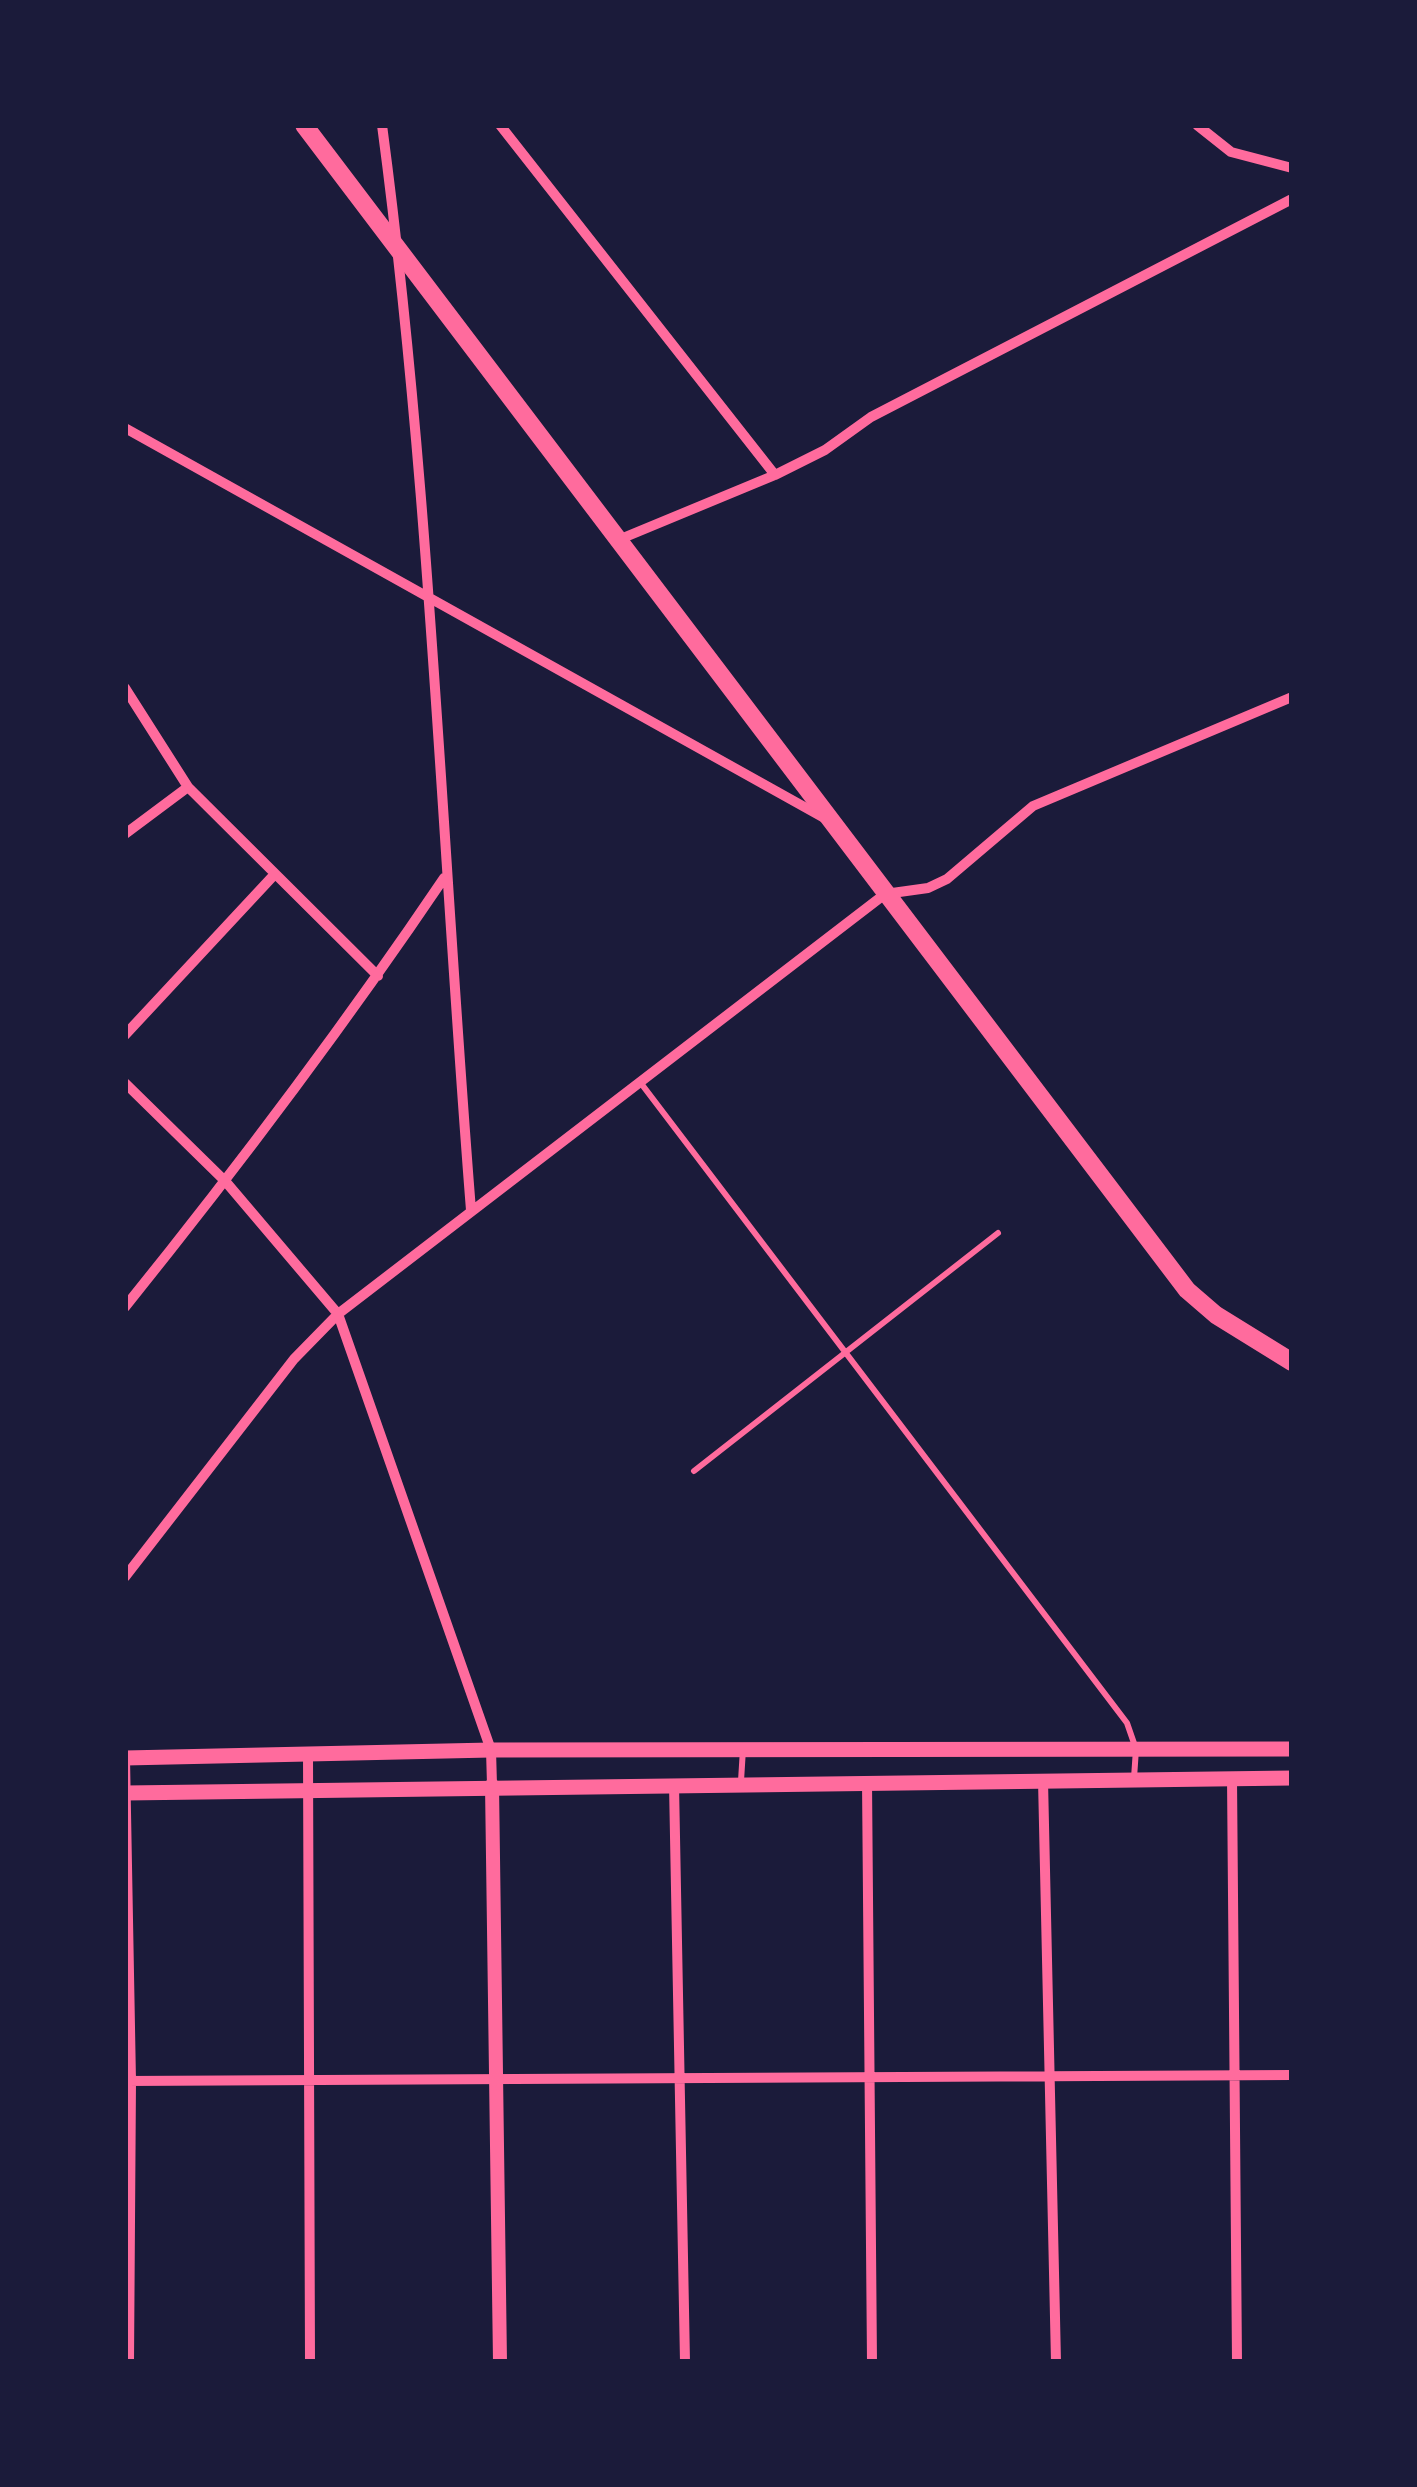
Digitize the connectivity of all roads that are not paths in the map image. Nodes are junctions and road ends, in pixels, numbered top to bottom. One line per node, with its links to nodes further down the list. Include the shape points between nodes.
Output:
1 (304, 125): 7 (main road)
2 (382, 125): 7 (street)
3 (500, 125): 9 (street)
4 (1197, 125): 5 (street, via 1231,152)
5 (1292, 168)
6 (1292, 200): 9 (street, via 871,417)
7 (398, 249): 10 (main road); 11 (street)
8 (125, 428): 11 (street)
9 (775, 475): 10 (street)
10 (617, 541): 15 (main road)
11 (430, 598): 15 (street); 18 (street)
12 (125, 688): 14 (street)
13 (1292, 697): 19 (street, via 1033,806 947,879)
14 (188, 787): 16 (street); 17 (street)
15 (831, 822): 19 (main road)
16 (125, 834)
17 (274, 874): 20 (street); 21 (street)
18 (444, 877): 20 (street); 25 (street)
19 (886, 894): 23 (street); 30 (main road, via 1187,1290)
20 (378, 976): 24 (street)
21 (125, 1035)
22 (125, 1082): 24 (street)
23 (640, 1082): 25 (street); 29 (lane)
24 (226, 1182): 27 (street); 28 (street)
25 (471, 1210): 28 (street)
26 (998, 1234): 29 (lane)
27 (125, 1306)
28 (338, 1314): 32 (street, via 294,1359); 35 (street)
29 (845, 1352): 31 (lane); 33 (lane, via 1126,1722)
30 (1292, 1362)
31 (694, 1472)
32 (125, 1578)
33 (1136, 1748): 34 (main road); 36 (main road); 41 (lane)
34 (1292, 1749)
35 (491, 1750): 36 (main road); 37 (main road); 46 (street)
36 (743, 1750): 44 (lane)
37 (308, 1754): 38 (main road); 47 (street)
38 (125, 1758): 48 (street)
39 (1232, 1778): 40 (main road); 41 (main road); 49 (street)
40 (1292, 1778)
41 (1134, 1779): 42 (main road)
42 (1043, 1780): 43 (main road); 51 (street)
43 (866, 1781): 44 (main road); 52 (street)
44 (742, 1782): 45 (main road)
45 (674, 1783): 46 (main road); 53 (street)
46 (492, 1785): 47 (main road); 54 (street)
47 (308, 1789): 48 (main road); 55 (street)
48 (126, 1793): 56 (street)
49 (1234, 2075): 50 (street); 51 (street); 63 (street)
50 (1292, 2075)
51 (1050, 2076): 52 (street); 62 (street)
52 (869, 2077): 53 (street); 61 (street)
53 (680, 2078): 54 (street); 60 (street)
54 (496, 2079): 55 (street); 59 (street)
55 (311, 2080): 56 (street); 58 (street)
56 (128, 2081): 57 (street)
57 (130, 2362)
58 (310, 2362)
59 (500, 2362)
60 (685, 2362)
61 (872, 2362)
62 (1056, 2362)
63 (1236, 2362)

